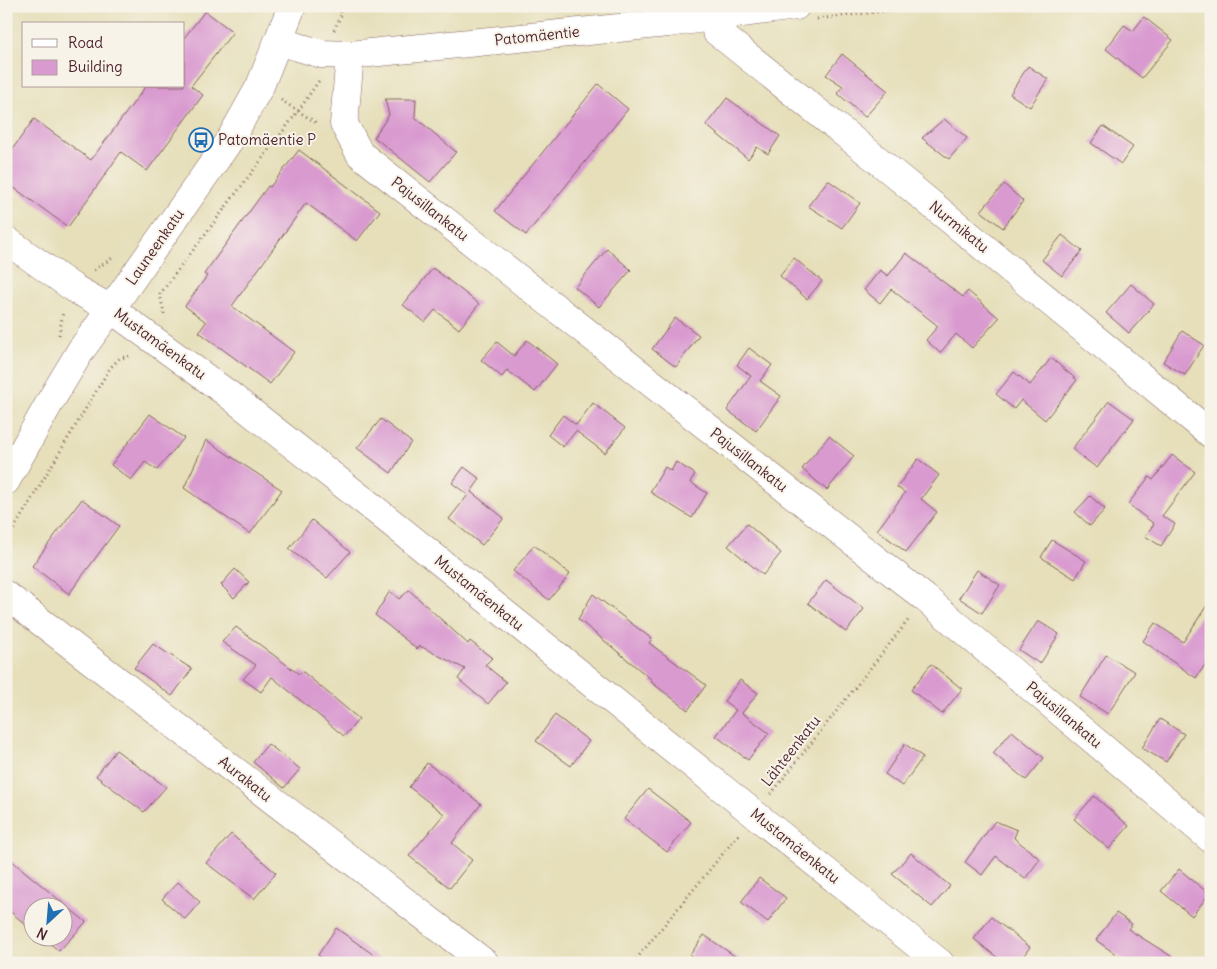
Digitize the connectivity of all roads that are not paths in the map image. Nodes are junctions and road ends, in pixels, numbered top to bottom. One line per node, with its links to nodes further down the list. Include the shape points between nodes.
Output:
1 (292, 6): 4 (street, Launeenkatu)
2 (796, 6): 3 (street, Patomäentie)
3 (699, 14): 5 (street, Patomäentie, via 668,23); 8 (street, Nurmikatu)
4 (278, 41): 5 (street, Patomäentie, via 322,54); 7 (street, Launeenkatu, via 260,86 232,138)
5 (350, 55): 11 (street, Pajusillankatu, via 344,124 360,154 926,598)
6 (6, 240): 7 (street, Mustamäenkatu, via 75,289)
7 (112, 309): 9 (street, Launeenkatu, via 81,350); 13 (street, Mustamäenkatu, via 228,394)
8 (1211, 434)
9 (6, 481)
10 (6, 595): 12 (street, Aurakatu)
11 (1211, 838)
12 (485, 963)
13 (940, 963)

